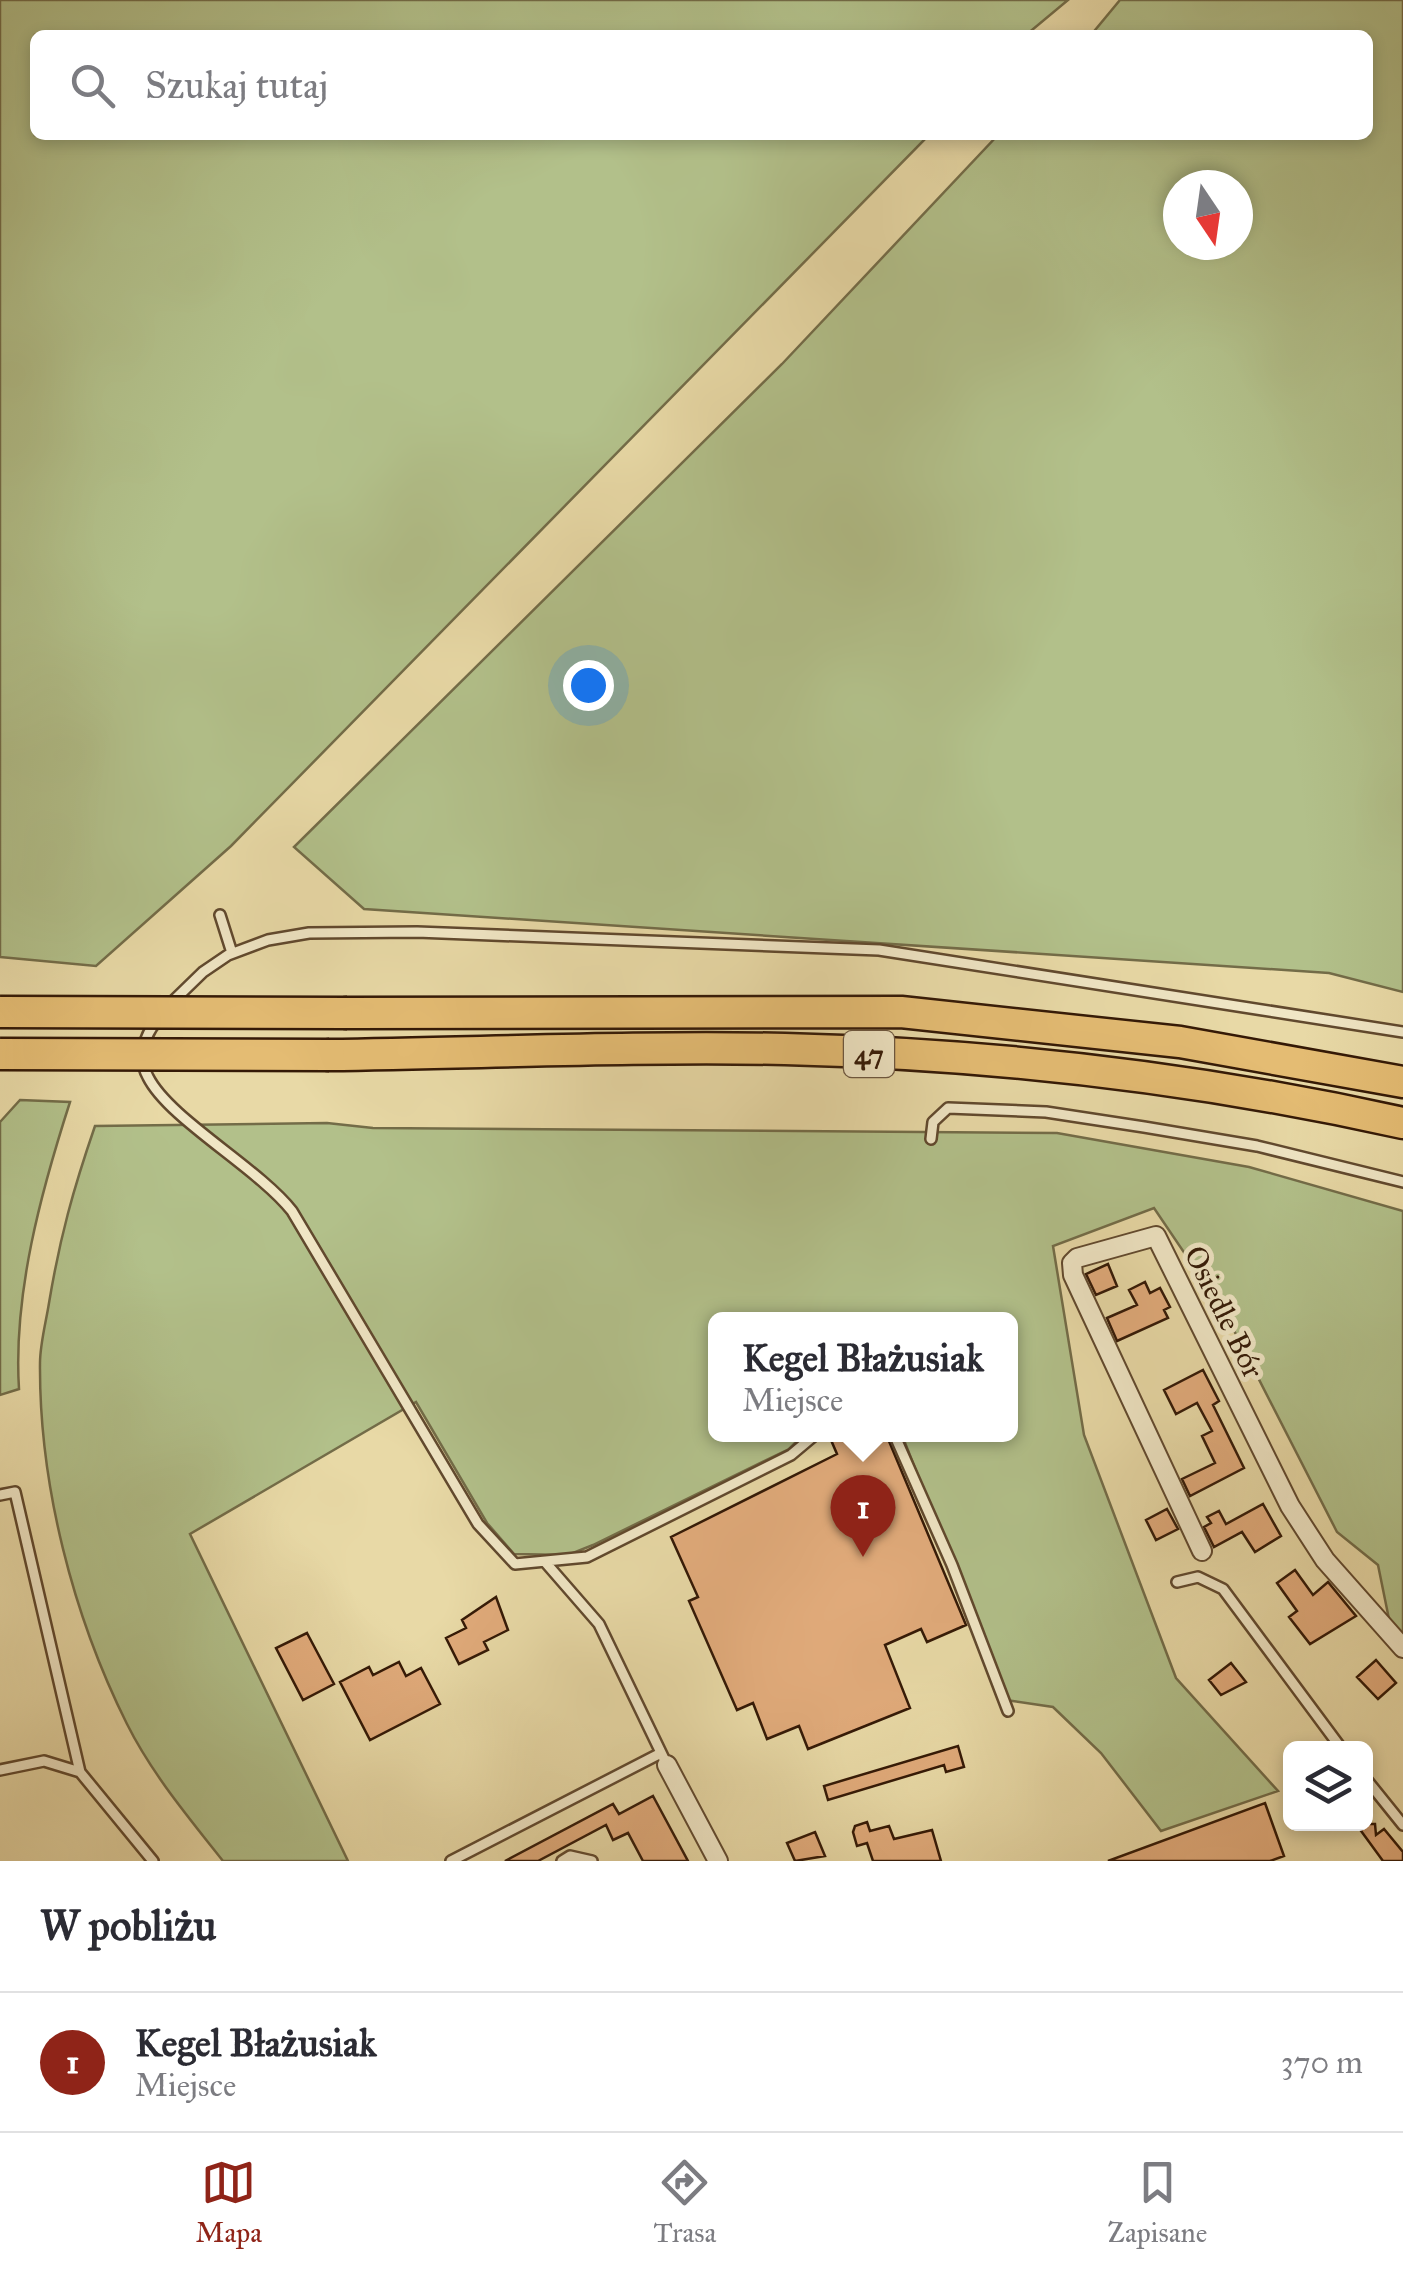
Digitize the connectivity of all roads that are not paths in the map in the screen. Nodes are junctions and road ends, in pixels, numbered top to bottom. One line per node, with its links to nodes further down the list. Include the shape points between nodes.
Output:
1 (220, 915): 2 (lane)
2 (232, 953): 4 (lane, via 288,935 399,932 879,950); 15 (lane, via 188,984 150,1030 143,1050 148,1076 292,1211 500,1552 515,1564)
3 (0, 1012): 5 (main road, 47, bridge, via 348,1012)
4 (1403, 1032)
5 (900, 1033): 6 (main road, 47, bridge, via 786,1049); 7 (main road, 47, via 1161,1040); 8 (main road, 47, via 1004,1061 1170,1080)
6 (0, 1054)
7 (1403, 1082)
8 (1403, 1123)
9 (930, 1139): 10 (lane, via 933,1122 948,1108 1046,1112 1258,1146)
10 (1403, 1182)
11 (806, 1442): 15 (lane, via 587,1556)
12 (897, 1442): 18 (lane)
13 (0, 1495): 22 (lane, via 15,1492)
14 (1202, 1551): 17 (street, Osiedle Bór, via 1071,1270 1077,1258 1156,1236 1290,1506 1325,1560)
15 (546, 1563): 20 (lane, via 599,1624)
16 (1177, 1582): 19 (lane, via 1198,1577 1223,1590)
17 (1403, 1648)
18 (1008, 1711)
19 (1336, 1741)
20 (664, 1759): 26 (lane); 29 (street)
21 (0, 1770): 22 (lane, via 44,1761)
22 (80, 1772): 25 (lane)
23 (1373, 1788): 24 (lane)
24 (1403, 1825)
25 (153, 1861)
26 (451, 1861)
27 (562, 1861): 28 (lane)
28 (592, 1861)
29 (718, 1861)

